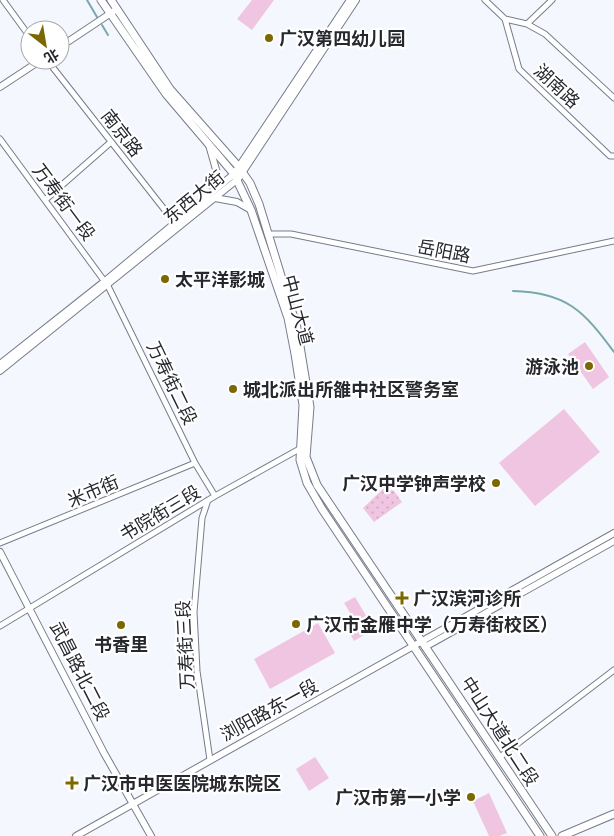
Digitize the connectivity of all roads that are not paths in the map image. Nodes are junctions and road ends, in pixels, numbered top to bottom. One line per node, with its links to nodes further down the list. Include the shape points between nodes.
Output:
1 (3, 0): 10 (street)
2 (102, 0): 8 (main road, 中山大道)
3 (111, 0): 8 (main road, 中山大道)
4 (350, 0): 21 (street, 东西大街)
5 (356, 0): 21 (street, 东西大街)
6 (485, 0): 9 (street)
7 (552, 0): 11 (street)
8 (114, 11): 12 (street); 19 (main road, 中山大道, via 166,94); 21 (main road, 中山大道, via 170,89)
9 (505, 19): 11 (street, 湖南路); 20 (street, 湖南路, via 519,69 610,156)
10 (20, 23)
11 (527, 24): 16 (street, 湖南路, via 544,34)
12 (70, 40)
13 (26, 70): 15 (street)
14 (55, 70): 18 (street, 南京路)
15 (0, 87)
16 (614, 98)
17 (0, 139): 24 (street, 万寿街一段)
18 (112, 142): 24 (street); 26 (street, 南京路)
19 (209, 144): 22 (main road, 中山大道); 23 (street, via 217,173)
20 (614, 156)
21 (240, 169): 22 (street, 东西大街); 27 (main road, 中山大道, via 259,204)
22 (236, 177): 23 (street, 东西大街); 25 (main road, 中山大道)
23 (214, 195): 25 (street); 26 (street, 东西大街); 29 (street, 东西大街)
24 (45, 200): 29 (street, 万寿街一段)
25 (252, 210): 32 (main road, 中山大道, via 288,318 304,405)
26 (175, 223): 29 (street, 东西大街)
27 (268, 234): 28 (street, 岳阳路, via 291,234 473,271); 32 (main road, 中山大道, via 298,328 310,407)
28 (614, 242)
29 (107, 284): 30 (street, 东西大街); 31 (street, 东西大街); 33 (street, 万寿街二段)
30 (0, 364)
31 (0, 371)
32 (302, 447): 34 (street, 书院街三段); 42 (main road, 中山大道, via 317,486); 43 (main road, 中山大道, via 300,460 307,483)
33 (195, 463): 34 (street, 万寿街二段); 38 (street, 米市街)
34 (215, 496): 35 (street, 书院街三段)
35 (208, 500): 40 (street, 书院街三段); 47 (street, 万寿街三段, via 202,518 194,612 197,671)
36 (614, 534): 42 (street)
37 (614, 541): 42 (street)
38 (0, 543)
39 (0, 552): 40 (street, 武昌路北二段)
40 (31, 608): 41 (street, 书院街三段); 48 (street, 武昌路北二段)
41 (0, 626)
42 (423, 645): 43 (street, 浏阳路东一段); 46 (main road, 中山大道北二段)
43 (414, 647): 47 (street, 浏阳路东一段); 52 (main road, 中山大道北二段)
44 (612, 671): 45 (street); 46 (street)
45 (614, 678)
46 (500, 757): 53 (main road, 中山大道北二段)
47 (210, 760): 48 (street, 浏阳路东一段)
48 (132, 805): 50 (street, 浏阳路东一段); 51 (street, 武昌路北二段)
49 (614, 814): 54 (main road)
50 (76, 836)
51 (151, 836)
52 (540, 836)
53 (552, 836)
54 (562, 836)

